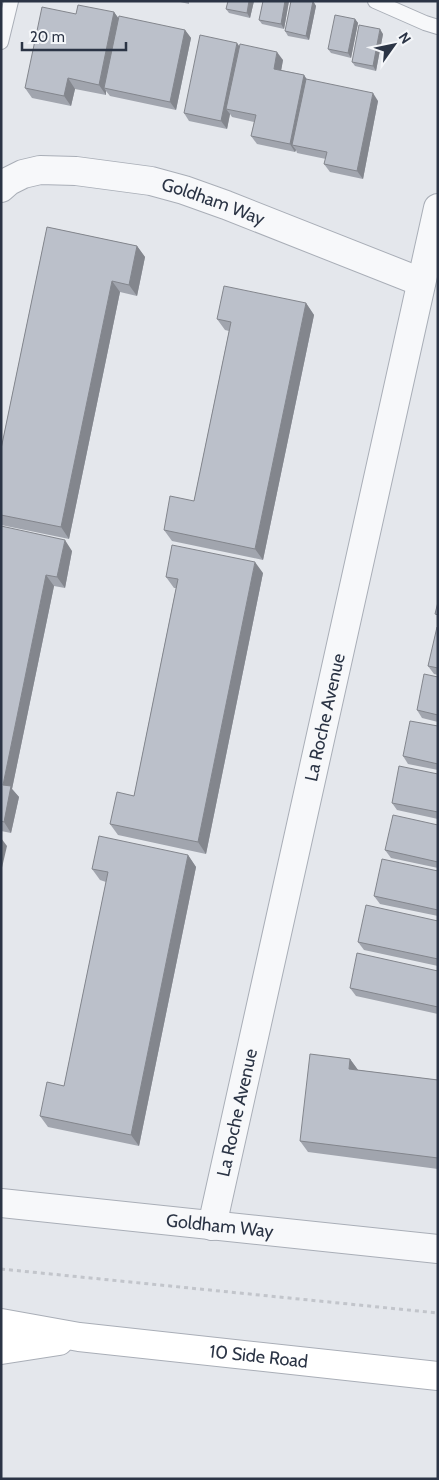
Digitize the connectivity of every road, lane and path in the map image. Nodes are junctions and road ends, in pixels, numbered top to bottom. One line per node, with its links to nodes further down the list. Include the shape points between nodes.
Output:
1 (11, 1): 4 (lane)
2 (375, 1): 3 (lane)
3 (438, 27)
4 (1, 42)
5 (4, 178): 7 (street, Goldham Way, via 40,170 76,171 151,181 226,205)
6 (438, 208): 7 (street, La Roche Avenue)
7 (421, 282): 9 (street, La Roche Avenue)
8 (1, 1203): 9 (street, Goldham Way)
9 (212, 1226): 10 (street, Goldham Way)
10 (438, 1249)
11 (1, 1269): 12 (path)
12 (438, 1313)
13 (1, 1323): 14 (main road, 10 Side Road)
14 (79, 1337): 15 (main road, 10 Side Road); 16 (main road, 10 Side Road)
15 (1, 1350)
16 (438, 1376)

